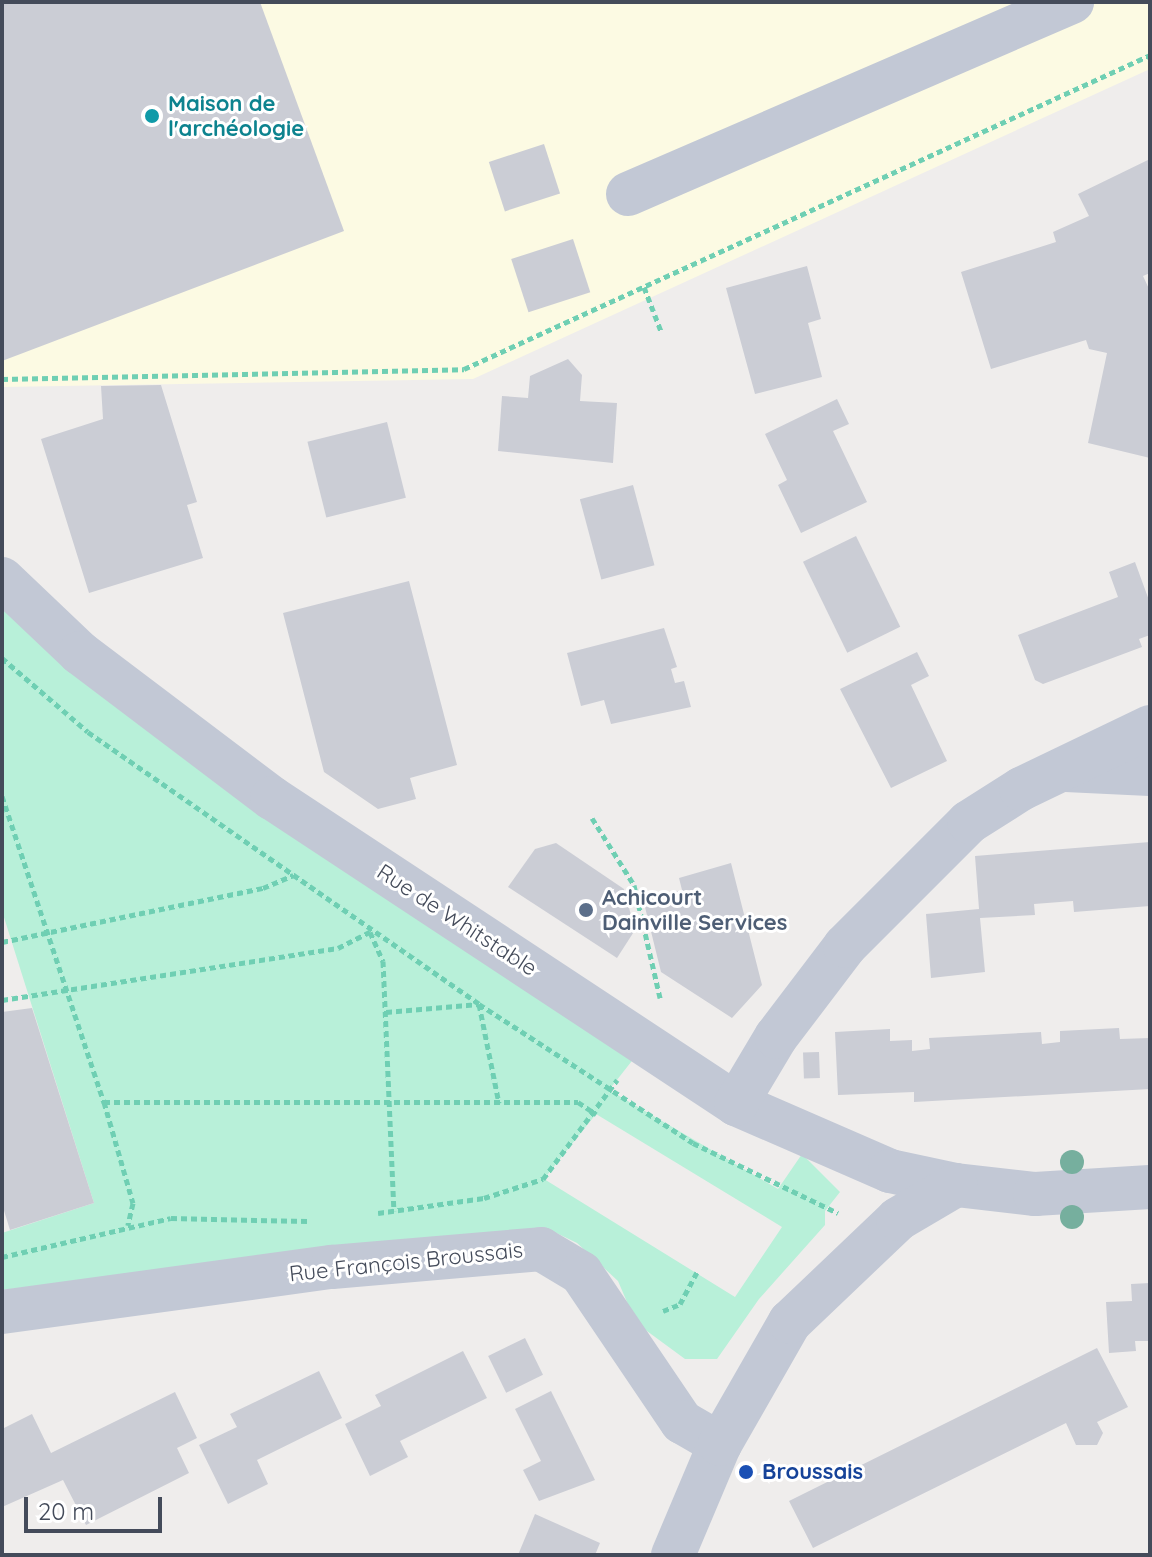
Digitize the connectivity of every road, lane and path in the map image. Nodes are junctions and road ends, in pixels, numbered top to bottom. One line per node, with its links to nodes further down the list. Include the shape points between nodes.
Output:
1 (1072, 2): 3 (street)
2 (1150, 55): 4 (path)
3 (628, 194)
4 (644, 287): 5 (path); 6 (path, via 464,369)
5 (661, 331)
6 (2, 379)
7 (2, 579): 22 (street, Rue de Whitstable, via 80,653 272,798)
8 (2, 658): 14 (path, via 88,732)
9 (1150, 727): 10 (street)
10 (1064, 770): 11 (street); 27 (street, via 969,822 856,936 776,1037)
11 (1150, 774)
12 (2, 796): 15 (path)
13 (592, 818): 22 (path, via 634,885)
14 (294, 875): 15 (path, via 263,888); 16 (path)
15 (48, 929): 17 (path); 18 (path)
16 (370, 932): 18 (path, via 338,948); 20 (path); 21 (path, via 383,961)
17 (2, 942)
18 (69, 990): 19 (path); 24 (path)
19 (2, 1000)
20 (479, 1004): 21 (path); 23 (path); 25 (path)
21 (386, 1012): 26 (path)
22 (656, 1026): 23 (path); 27 (street, Rue de Whitstable)
23 (609, 1089): 28 (path); 33 (path, via 693,1143 825,1211)
24 (104, 1102): 26 (path); 35 (path, via 133,1203)
25 (499, 1103): 26 (path); 28 (path, via 578,1102)
26 (391, 1104): 31 (path)
27 (736, 1104): 29 (street, Rue de Whitstable, via 890,1171)
28 (596, 1114): 31 (path, via 543,1179 484,1198)
29 (956, 1185): 30 (street, via 1035,1194); 33 (street)
30 (1150, 1187)
31 (394, 1211): 32 (path)
32 (368, 1215)
33 (898, 1219): 40 (street, via 790,1322)
34 (313, 1221): 35 (path, via 171,1218)
35 (128, 1225): 36 (path)
36 (2, 1257)
37 (697, 1272): 39 (path, via 680,1304)
38 (2, 1312): 40 (street, Rue François Broussais, via 332,1267 541,1249 581,1273 682,1422)
39 (655, 1314)
40 (720, 1444): 41 (street)
41 (673, 1555)

